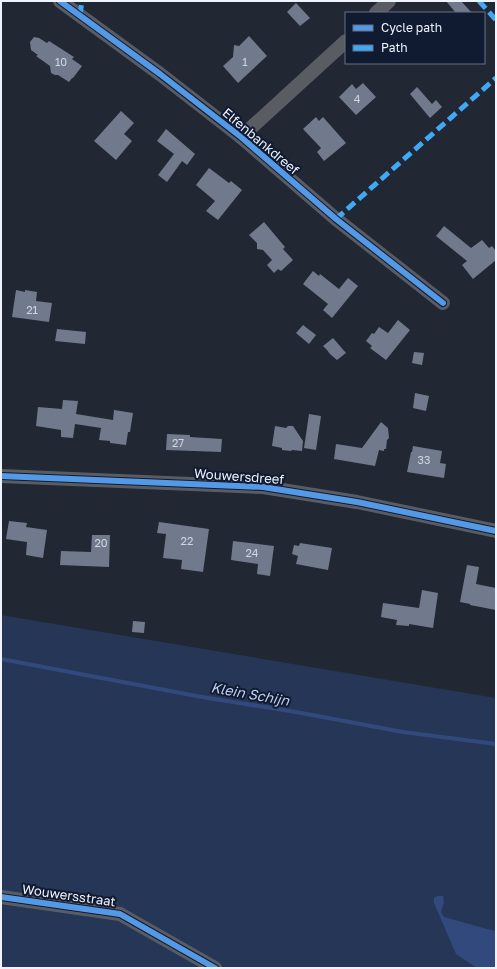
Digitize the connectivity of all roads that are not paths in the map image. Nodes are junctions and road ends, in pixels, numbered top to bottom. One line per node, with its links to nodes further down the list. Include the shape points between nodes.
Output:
1 (60, 1): 5 (street, Elfenbankdreef, via 160,74)
2 (389, 1): 3 (street)
3 (377, 12)
4 (345, 42): 5 (street)
5 (241, 138): 6 (street, Elfenbankdreef, via 336,219)
6 (443, 303)
7 (1, 476): 8 (street, Wouwersdreef, via 263,486 357,502)
8 (496, 531)
9 (1, 897): 10 (street, Wouwersstraat, via 120,914)
10 (215, 968)

